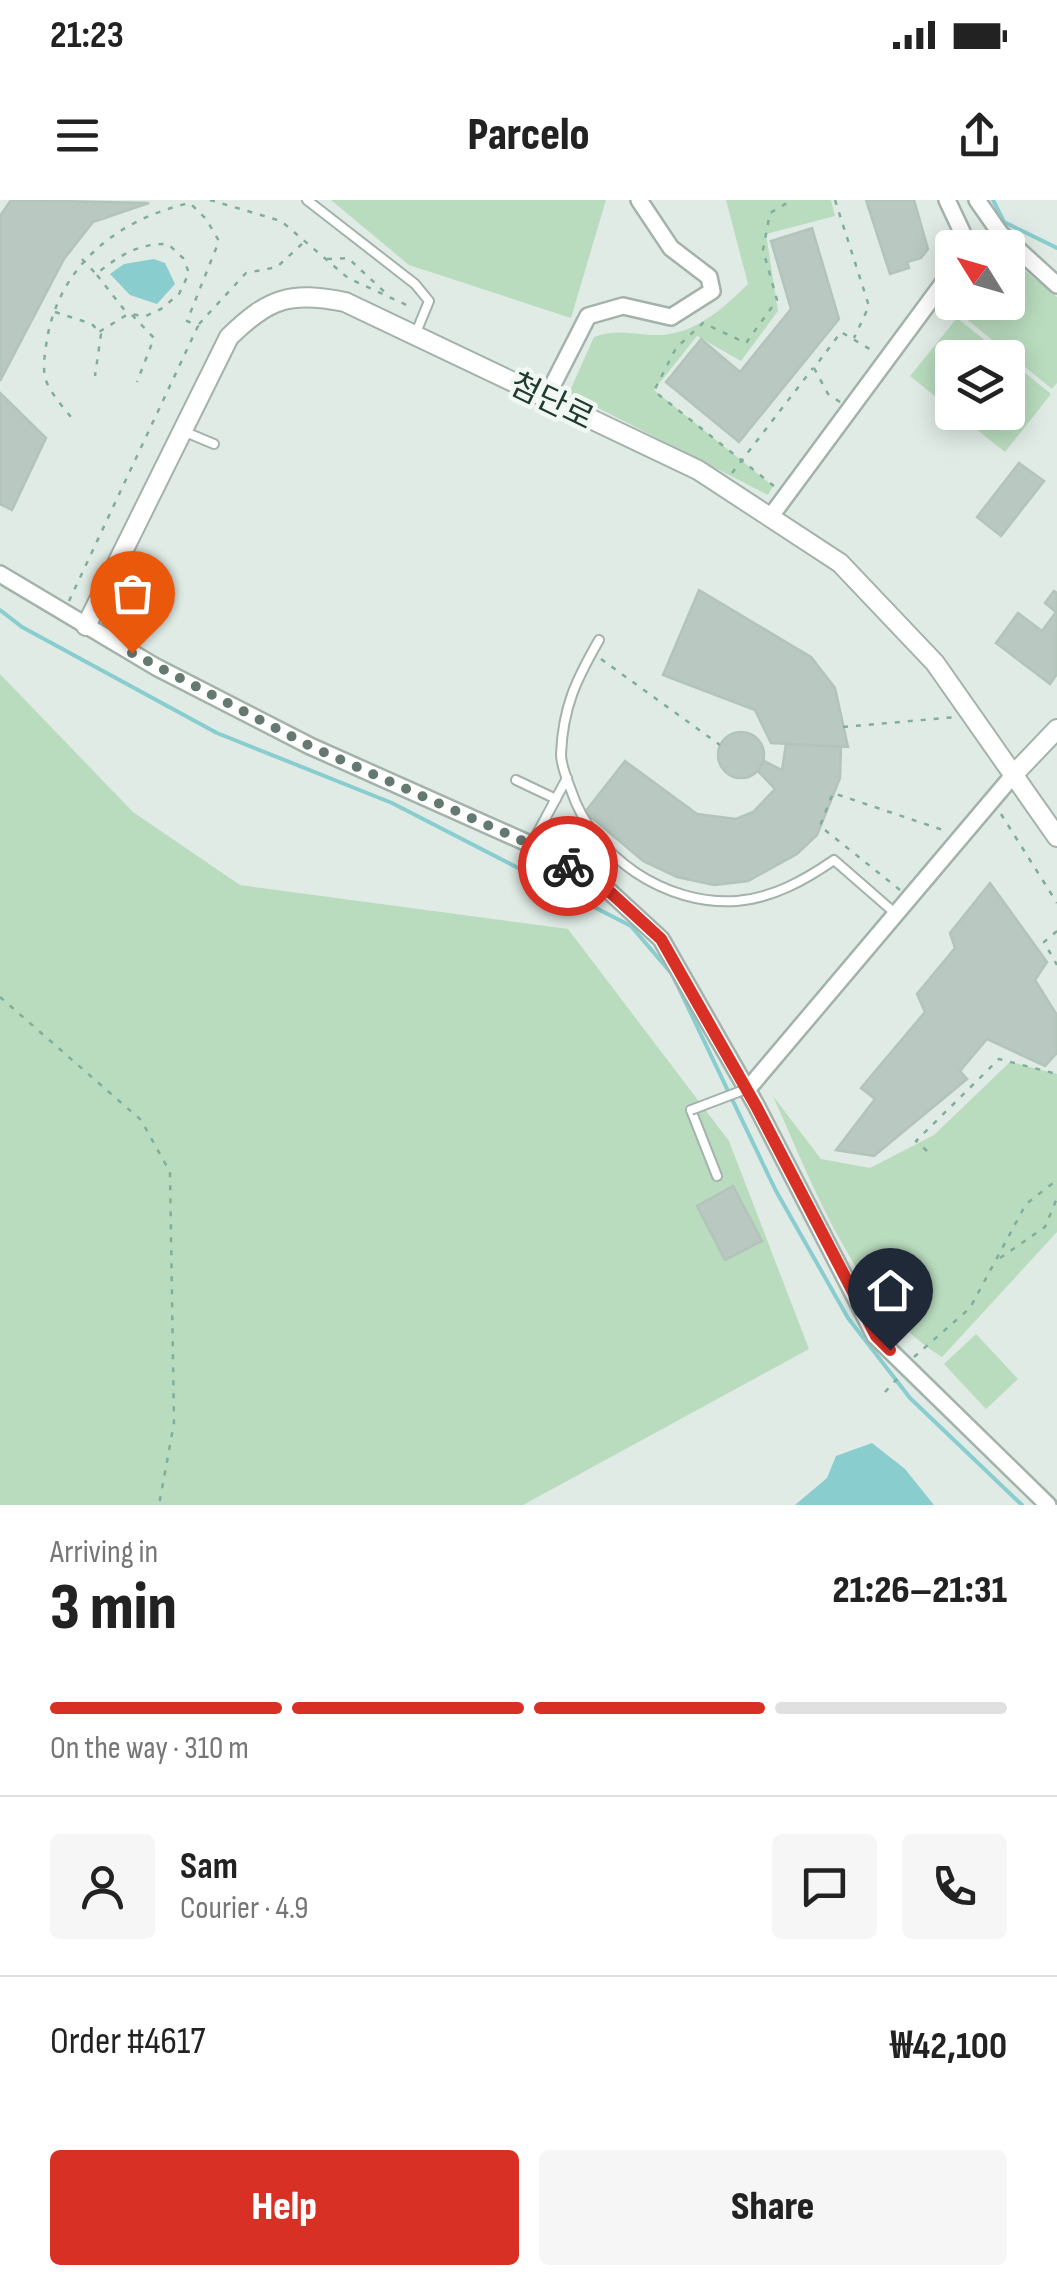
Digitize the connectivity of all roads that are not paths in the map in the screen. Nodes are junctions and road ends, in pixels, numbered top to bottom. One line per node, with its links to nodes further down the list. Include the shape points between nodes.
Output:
1 (308, 200): 8 (lane, via 416,284 429,301)
2 (638, 200): 9 (street, via 671,248 709,277 712,291 671,317 623,306 588,316)
3 (946, 200): 5 (street)
4 (978, 200): 6 (street, via 1000,233)
5 (962, 230)
6 (1057, 285)
7 (935, 294): 12 (street)
8 (415, 336): 9 (street, 첨단로); 10 (street, 첨단로, via 345,302 282,298 229,337)
9 (546, 398): 12 (street, 첨단로)
10 (183, 431): 11 (lane); 14 (street, 첨단로)
11 (214, 444)
12 (771, 516): 17 (street, 첨단로, via 840,563 888,610)
13 (0, 574): 14 (street)
14 (86, 626): 22 (street, via 310,746)
15 (599, 640): 18 (lane, via 569,693 560,758)
16 (1057, 729): 17 (street)
17 (1015, 773): 21 (street, 첨단로); 23 (street)
18 (567, 778): 20 (lane); 23 (lane, via 595,840 647,881 735,901 766,896 834,860)
19 (516, 780): 20 (lane)
20 (556, 800): 22 (lane)
21 (1057, 837)
22 (532, 845): 24 (street, via 610,892 661,939)
23 (896, 914): 24 (street)
24 (748, 1089): 25 (lane, bridge, via 690,1110); 26 (street, via 876,1336)
25 (717, 1176)
26 (1048, 1505)

